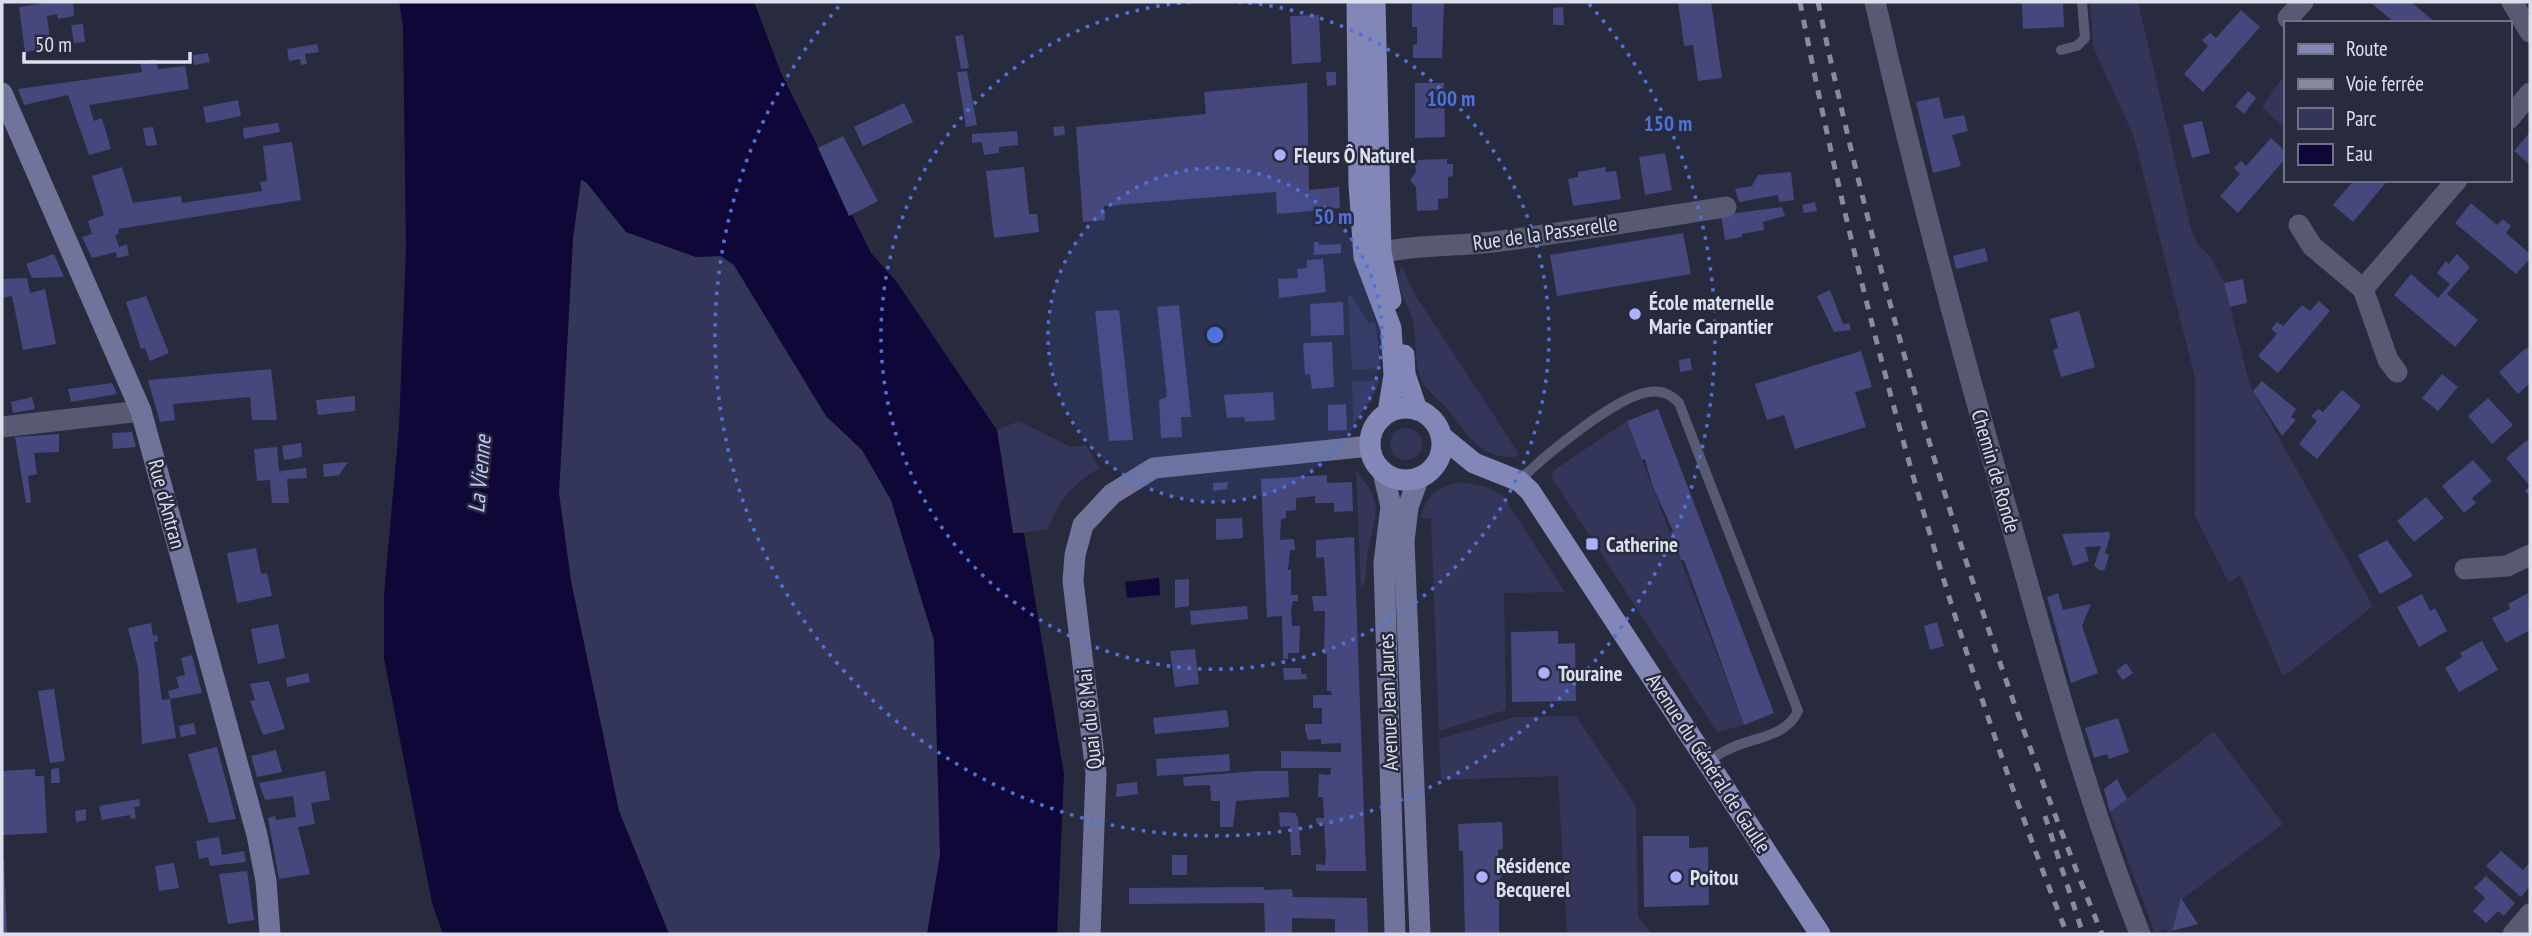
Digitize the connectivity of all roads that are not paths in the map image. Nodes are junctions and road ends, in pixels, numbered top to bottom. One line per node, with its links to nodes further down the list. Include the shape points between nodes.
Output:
1 (1357, 2): 16 (main road, via 1359,184)
2 (1375, 2): 16 (main road)
3 (1875, 2): 38 (street, Chemin de Ronde, via 1955,330 2060,702)
4 (2082, 2): 9 (lane, via 2085,38 2077,46)
5 (2303, 2): 7 (street)
6 (2512, 2): 8 (street)
7 (2288, 18)
8 (2530, 32)
9 (2061, 50)
10 (2, 93): 20 (street, Rue d'Antran)
11 (2530, 93): 12 (street)
12 (2511, 117)
13 (2456, 182): 17 (street)
14 (1727, 206): 16 (street, Rue de la Passerelle, via 1535,237 1410,246)
15 (2299, 225): 17 (street, via 2312,246)
16 (1373, 255): 19 (main road, via 1400,327 1405,374); 21 (main road, via 1391,328 1394,375)
17 (2363, 289): 18 (street, via 2388,360)
18 (2397, 372)
19 (1418, 410): 21 (main road); 23 (main road, via 1432,420)
20 (141, 411): 22 (street); 33 (street, Rue d'Antran, via 257,835)
21 (1388, 413): 24 (main road, via 1374,428)
22 (2, 427)
23 (1441, 436): 25 (main road, Avenue du Général de Gaulle, via 1459,453); 27 (main road, via 1441,447)
24 (1370, 446): 26 (main road); 34 (street, Quai du 8 Mai, via 1154,468 1120,488 1083,525 1073,581 1096,773)
25 (1490, 469): 27 (main road, Avenue du Général de Gaulle); 28 (main road, Avenue du Général de Gaulle)
26 (1383, 472): 27 (main road, via 1396,479); 35 (street, Avenue Jean Jaurès, via 1391,506 1384,563)
27 (1426, 473): 36 (street, Avenue Jean Jaurès, via 1408,507 1405,541)
28 (1519, 481): 31 (main road, Avenue du Général de Gaulle, via 1530,491); 31 (lane, via 1540,460 1615,406 1650,392 1671,395 1679,403 1798,711 1793,722 1772,734 1727,749)
29 (2530, 555): 30 (street, via 2507,566)
30 (2465, 569)
31 (1708, 762): 37 (main road, Avenue du Général de Gaulle)
32 (2530, 914): 39 (street)
33 (270, 934)
34 (1090, 934)
35 (1395, 934)
36 (1420, 934)
37 (1820, 934)
38 (2140, 934)
39 (2514, 934)

